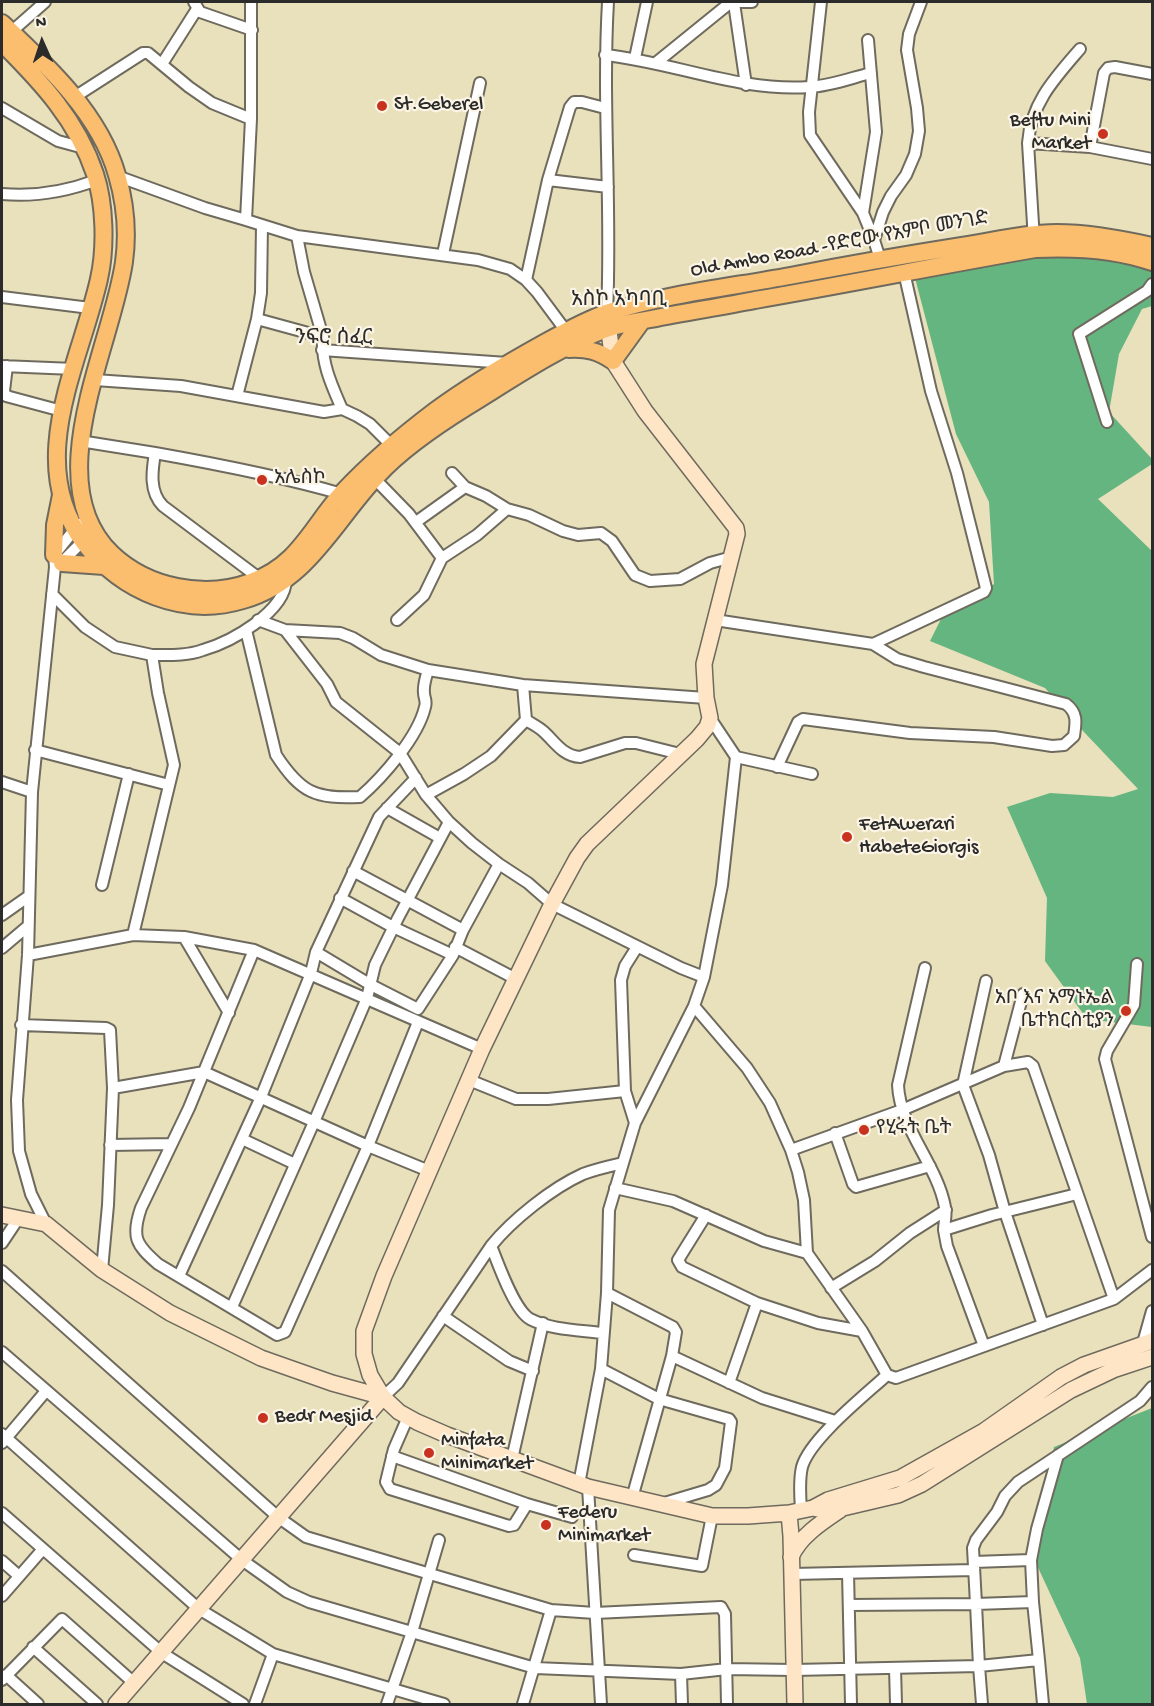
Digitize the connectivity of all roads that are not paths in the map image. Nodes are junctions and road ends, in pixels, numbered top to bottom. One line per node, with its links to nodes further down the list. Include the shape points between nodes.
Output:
1 (45, 2): 11 (street)
2 (251, 2): 10 (street)
3 (608, 2): 14 (street)
4 (647, 2): 15 (street)
5 (732, 2): 6 (street); 16 (street); 21 (street)
6 (752, 2)
7 (820, 2): 22 (street)
8 (921, 2): 40 (street, via 907,50 919,131 915,154 883,212)
9 (195, 5): 10 (street, via 200,12); 17 (street)
10 (252, 30): 26 (street)
11 (5, 33): 23 (main road); 29 (main road, Old Ambo Road -የድሮው የአምቦ መንገድ, via 73,124)
12 (868, 40): 18 (street)
13 (1080, 49): 27 (street, via 1034,111)
14 (605, 55): 15 (street); 25 (street)
15 (635, 58): 16 (street)
16 (657, 62): 21 (street)
17 (162, 64): 23 (street, via 143,53); 26 (street, via 212,103)
18 (871, 73): 22 (street); 36 (street, via 876,132)
19 (1152, 74): 28 (street, via 1108,68)
20 (480, 83): 43 (street)
21 (746, 84): 22 (street)
22 (812, 87): 36 (street, via 810,135)
23 (73, 98): 31 (main road, via 94,126)
24 (2, 108): 29 (street, via 58,141)
25 (605, 108): 33 (street, via 582,102 574,102 570,107); 34 (street)
26 (251, 119): 37 (street)
27 (1028, 143): 28 (street); 41 (street)
28 (1090, 147): 30 (street)
29 (84, 148): 32 (main road, Old Ambo Road -የድሮው የአምቦ መንገድ)
30 (1152, 159)
31 (117, 176): 37 (street); 62 (main road, via 124,210 125,254)
32 (97, 180): 35 (street, via 43,194); 50 (main road, Old Ambo Road -የድሮው የአምቦ መንገድ, via 102,252)
33 (548, 180): 34 (street); 47 (street)
34 (608, 187): 52 (street)
35 (2, 194)
36 (863, 213): 40 (street)
37 (246, 220): 38 (street)
38 (262, 225): 39 (street); 51 (street)
39 (297, 236): 43 (street); 55 (street)
40 (874, 240): 44 (street)
41 (1035, 242): 42 (main road, Old Ambo Road -የድሮው የአምቦ መንገድ, via 1072,233); 44 (main road, Old Ambo Road -የድሮው የአምቦ መንገድ); 45 (main road, Old Ambo Road -የድሮው የአምቦ መንገድ, via 1058,248 1109,251); 46 (main road, Old Ambo Road -የድሮው የአምቦ መንገድ)
42 (1152, 246)
43 (443, 254): 47 (street, via 510,269)
44 (880, 259): 52 (main road, Old Ambo Road -የድሮው የአምቦ መንገድ, via 661,300)
45 (1152, 262)
46 (904, 272): 53 (main road, Old Ambo Road -የድሮው የአምቦ መንገድ); 90 (street, via 931,391 986,588)
47 (526, 280): 54 (street)
48 (1152, 284): 66 (street, via 1079,334)
49 (2, 297): 50 (street)
50 (90, 308): 61 (main road, Old Ambo Road -የድሮው የአምቦ መንገድ)
51 (257, 319): 55 (street); 63 (street)
52 (607, 321): 53 (main road, Old Ambo Road -የድሮው የአምቦ መንገድ); 54 (main road, Old Ambo Road -የድሮው የአምቦ መንገድ); 56 (main road, Old Ambo Road -የድሮው የአምቦ መንገድ); 58 (main road)
53 (642, 321): 58 (main road)
54 (566, 331): 59 (main road, Old Ambo Road -የድሮው የአምቦ መንገድ)
55 (323, 337): 57 (street)
56 (562, 349): 58 (main road, via 590,349); 71 (main road, Old Ambo Road -የድሮው የአምቦ መንገድ, via 464,408 396,457)
57 (322, 350): 59 (street); 64 (street)
58 (613, 361): 78 (main road, via 645,411 735,528)
59 (507, 363): 68 (main road, Old Ambo Road -የድሮው የአምቦ መንገድ)
60 (4, 366): 61 (street); 65 (street, via 6,396)
61 (74, 369): 65 (main road, Old Ambo Road -የድሮው የአምቦ መንገድ)
62 (95, 380): 63 (street, via 180,386); 67 (main road)
63 (237, 396): 64 (street, via 324,412)
64 (342, 409): 68 (street, via 370,424)
65 (62, 411): 73 (main road, Old Ambo Road -የድሮው የአምቦ መንገድ, via 57,432)
66 (1107, 422)
67 (80, 441): 69 (street); 77 (main road)
68 (391, 445): 74 (main road, Old Ambo Road -የድሮው የአምቦ መንገድ)
69 (154, 453): 74 (street); 82 (street, via 155,498)
70 (452, 473): 72 (street)
71 (374, 478): 76 (street); 83 (main road, Old Ambo Road -የድሮው የአምቦ መንገድ, via 307,561)
72 (465, 486): 75 (street); 76 (street)
73 (61, 494): 77 (main road, Old Ambo Road -የድሮው የአምቦ መንገድ, via 64,507); 80 (main road, via 55,525)
74 (342, 494): 82 (main road, Old Ambo Road -የድሮው የአምቦ መንገድ, via 289,561)
75 (507, 509): 78 (street, via 578,535 601,533 612,541 635,575 650,581 680,579 710,563); 79 (street, via 477,536)
76 (416, 522): 79 (street)
77 (84, 528): 80 (street); 81 (main road, Old Ambo Road -የድሮው የአምቦ መንገድ); 82 (main road, Old Ambo Road -የድሮው የአምቦ መንገድ, via 119,560 175,587 214,590)
78 (732, 557): 87 (main road)
79 (442, 558): 86 (street, via 424,595)
80 (57, 562): 81 (main road); 84 (street)
81 (104, 566): 83 (main road, Old Ambo Road -የድሮው የአምቦ መንገድ, via 150,596 191,604 238,602)
82 (260, 578)
83 (286, 580): 85 (street, via 280,599)
84 (52, 594): 91 (street, via 85,627 115,647); 97 (street)
85 (258, 620): 88 (street); 89 (street)
86 (397, 620)
87 (716, 620): 90 (street); 94 (main road, via 704,664)
88 (246, 630): 91 (street, via 203,651); 98 (street, via 276,755 306,790 332,798 360,798)
89 (285, 630): 92 (street, via 340,633 381,655); 98 (street, via 327,684 336,702)
90 (873, 644): 101 (street, via 924,667 1066,704 1076,720 1074,736 1064,745 1052,746 803,719)
91 (152, 655): 106 (street, via 174,765)
92 (428, 670): 93 (street); 98 (street, via 424,710)
93 (523, 685): 94 (street); 96 (street)
94 (706, 698): 95 (main road)
95 (710, 718): 99 (main road, via 697,739); 100 (street)
96 (526, 720): 99 (street, via 572,757 580,758 625,743); 108 (street, via 491,756)
97 (35, 750): 102 (street); 107 (street)
98 (400, 753): 104 (street)
99 (680, 754): 118 (main road, via 587,844)
100 (736, 757): 101 (street); 134 (street, via 722,885)
101 (777, 767): 103 (street)
102 (129, 774): 106 (street); 114 (street)
103 (812, 774)
104 (416, 778): 108 (street); 109 (street)
105 (2, 782): 107 (street)
106 (169, 785): 123 (street)
107 (32, 792): 115 (street)
108 (426, 795): 110 (street)
109 (387, 808): 111 (street); 113 (street)
110 (449, 822): 111 (street); 112 (street)
111 (440, 838): 117 (street)
112 (499, 864): 118 (street); 122 (street)
113 (353, 870): 116 (street); 117 (street)
114 (102, 885)
115 (29, 896): 119 (street); 120 (street)
116 (340, 898): 121 (street); 129 (street)
117 (407, 899): 121 (street); 122 (street)
118 (552, 904): 125 (street); 135 (main road)
119 (2, 915)
120 (28, 926): 126 (street); 130 (street)
121 (393, 927): 128 (street); 137 (street)
122 (463, 930): 128 (street)
123 (133, 935): 124 (street); 130 (street)
124 (184, 937): 127 (street); 141 (street)
125 (637, 947): 134 (street); 150 (street, via 624,966 621,980)
126 (2, 948)
127 (254, 950): 133 (street); 141 (street)
128 (454, 951): 135 (street); 137 (street, via 418,1009)
129 (316, 952): 133 (street); 137 (street)
130 (28, 955): 143 (street)
131 (1137, 964): 174 (street, via 1134,1005 1105,1059)
132 (925, 968): 152 (street, via 898,1085)
133 (311, 973): 139 (street); 151 (street)
134 (704, 977): 140 (street)
135 (516, 979): 144 (main road)
136 (986, 981): 148 (street)
137 (370, 985): 139 (street)
138 (1023, 994): 145 (street)
139 (367, 998): 142 (street); 153 (street)
140 (693, 1006): 154 (street); 160 (street, via 771,1102)
141 (229, 1013): 146 (street)
142 (418, 1022): 144 (street); 159 (street)
143 (21, 1025): 149 (street, via 110,1030); 172 (street, via 19,1151 31,1194)
144 (482, 1049): 147 (main road)
145 (1004, 1066): 148 (street); 166 (street, via 1024,1061 1034,1066)
146 (204, 1072): 149 (street); 151 (street); 157 (street)
147 (469, 1080): 150 (street, via 516,1099); 164 (main road)
148 (963, 1085): 152 (street); 168 (street)
149 (113, 1088): 158 (street)
150 (625, 1091): 154 (street)
151 (261, 1097): 153 (street); 156 (street)
152 (902, 1110): 155 (street); 163 (street)
153 (314, 1122): 159 (street); 162 (street)
154 (634, 1123): 161 (street)
155 (835, 1133): 160 (street); 163 (street, via 856,1187)
156 (242, 1139): 162 (street); 181 (street)
157 (171, 1144): 158 (street); 181 (street, via 141,1208 136,1235 142,1250)
158 (110, 1145): 178 (street)
159 (368, 1146): 164 (street); 186 (street, via 285,1332 277,1335)
160 (791, 1150): 177 (street, via 804,1200)
161 (623, 1163): 165 (street); 176 (street, via 571,1181 507,1226)
162 (295, 1164): 186 (street)
163 (930, 1166): 167 (street)
164 (429, 1171): 204 (main road, via 364,1331 364,1354 370,1375)
165 (615, 1188): 170 (street, via 674,1201); 183 (street, via 609,1210)
166 (1077, 1194): 168 (street); 184 (street)
167 (946, 1210): 173 (street); 182 (street)
168 (1005, 1212): 173 (street); 190 (street)
169 (2, 1215): 171 (main road)
170 (706, 1215): 177 (street, via 764,1241); 185 (street, via 679,1264)
171 (18, 1219): 172 (main road); 175 (street)
172 (46, 1224): 178 (main road)
173 (944, 1230): 194 (street)
174 (1152, 1237)
175 (2, 1243)
176 (491, 1246): 188 (street); 189 (street, via 524,1314)
177 (807, 1253): 182 (street)
178 (102, 1270): 204 (main road, via 170,1313 261,1358)
179 (1152, 1270): 184 (street)
180 (2, 1271): 222 (street)
181 (179, 1276): 186 (street)
182 (831, 1288): 191 (street)
183 (607, 1293): 192 (street); 196 (street, via 675,1329)
184 (1114, 1299): 190 (street)
185 (757, 1303): 191 (street, via 818,1323); 201 (street)
186 (232, 1307)
187 (1152, 1311): 193 (street)
188 (443, 1316): 199 (street, via 509,1361); 204 (street, via 398,1383)
189 (543, 1323): 192 (street); 199 (street)
190 (1043, 1325): 194 (street)
191 (862, 1332): 200 (street)
192 (602, 1334): 198 (street)
193 (1148, 1342): 205 (main road, via 1084,1365)
194 (984, 1346): 200 (street, via 896,1378)
195 (2, 1352): 203 (street)
196 (672, 1356): 201 (street); 206 (street)
197 (1152, 1357): 207 (main road, via 1091,1380)
198 (601, 1369): 206 (street); 214 (street)
199 (533, 1371): 213 (street)
200 (887, 1375): 209 (street)
201 (729, 1383): 209 (street)
202 (1152, 1387): 211 (street, via 1140,1401)
203 (46, 1391): 210 (street); 228 (street)
204 (383, 1397): 208 (main road); 222 (main road)
205 (1030, 1397): 207 (main road); 219 (main road, via 984,1431 900,1478)
206 (659, 1399): 215 (street); 217 (street, via 729,1419 731,1427 725,1468 717,1485)
207 (1040, 1410): 218 (main road, via 922,1484 898,1495)
208 (408, 1418): 212 (street); 213 (main road)
209 (835, 1421): 219 (street, via 804,1462)
210 (3, 1438): 242 (street)
211 (1058, 1455): 229 (street); 232 (street, via 1018,1482 1005,1496 976,1540)
212 (392, 1456): 216 (street); 216 (street, via 386,1482 390,1489 509,1526 514,1525)
213 (512, 1459): 214 (main road)
214 (584, 1485): 215 (main road); 244 (street)
215 (632, 1498): 217 (main road)
216 (527, 1504): 223 (street)
217 (660, 1504): 221 (main road)
218 (841, 1509): 219 (main road); 227 (main road, via 822,1522)
219 (801, 1510): 221 (main road); 227 (main road)
220 (2, 1513): 225 (street)
221 (712, 1516): 231 (street)
222 (278, 1517): 228 (main road); 234 (street, via 306,1537)
223 (572, 1517)
224 (439, 1540): 234 (street)
225 (43, 1549): 236 (street); 247 (street)
226 (634, 1555): 231 (street)
227 (791, 1557): 235 (main road)
228 (242, 1560): 242 (main road); 245 (street, via 287,1592 309,1602)
229 (1030, 1560): 232 (street); 239 (street)
230 (2, 1561): 236 (street)
231 (702, 1566): 237 (street)
232 (974, 1566): 233 (street); 240 (street)
233 (848, 1573): 235 (street); 241 (street)
234 (428, 1574): 243 (street); 245 (street)
235 (792, 1574): 255 (main road)
236 (19, 1576): 238 (street)
237 (700, 1579)
238 (2, 1596)
239 (1033, 1602): 240 (street); 249 (street)
240 (976, 1604): 241 (street); 250 (street)
241 (849, 1605): 252 (street)
242 (199, 1609): 247 (main road); 248 (street)
243 (551, 1610): 244 (street); 251 (street)
244 (595, 1613): 254 (street, via 721,1608 725,1614); 256 (street)
245 (412, 1632): 251 (street); 260 (street)
246 (33, 1647): 258 (street); 259 (street, via 62,1619); 262 (street)
247 (162, 1653): 259 (main road); 264 (street)
248 (273, 1654): 260 (street); 265 (street)
249 (1039, 1660): 250 (street); 276 (street)
250 (980, 1666): 253 (street); 275 (street)
251 (535, 1668): 256 (street); 268 (street)
252 (850, 1668): 253 (street); 255 (street); 273 (street)
253 (895, 1668): 274 (street)
254 (727, 1669): 255 (street); 257 (street); 271 (street)
255 (794, 1670): 272 (main road)
256 (600, 1672): 257 (street); 269 (street)
257 (681, 1674): 270 (street)
258 (4, 1677): 261 (street)
259 (134, 1683): 263 (main road)
260 (391, 1689): 266 (street); 267 (street)
261 (39, 1704)
262 (97, 1704)
263 (117, 1704)
264 (243, 1704)
265 (255, 1704)
266 (387, 1704)
267 (444, 1704)
268 (523, 1704)
269 (601, 1704)
270 (682, 1704)
271 (727, 1704)
272 (795, 1704)
273 (852, 1704)
274 (896, 1704)
275 (982, 1704)
276 (1042, 1704)

